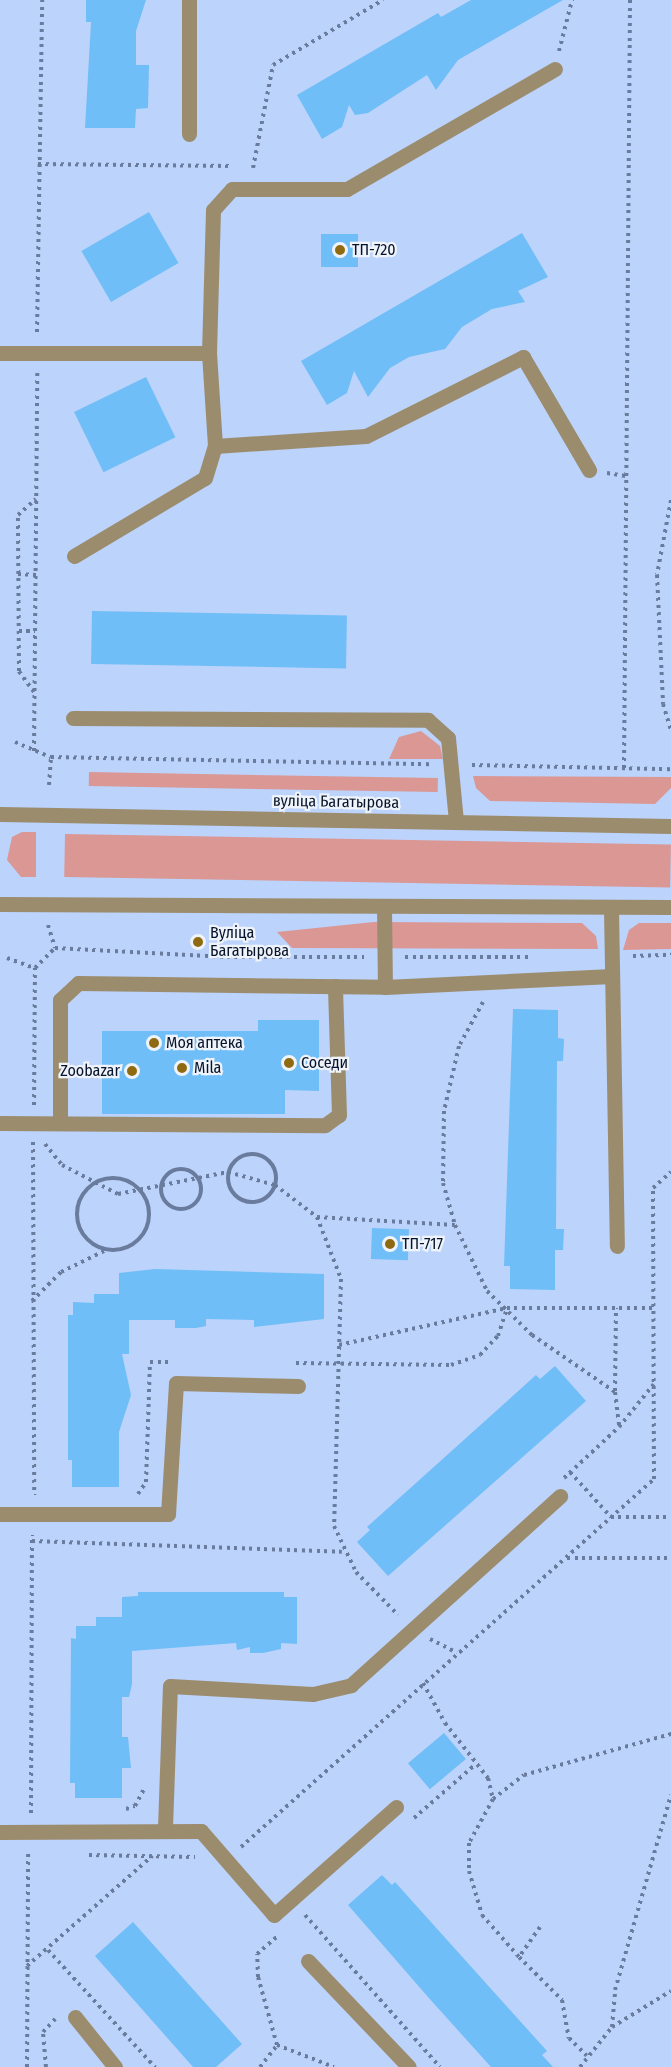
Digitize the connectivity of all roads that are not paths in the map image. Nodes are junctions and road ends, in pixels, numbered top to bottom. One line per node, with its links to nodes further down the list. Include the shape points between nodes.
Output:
1 (189, 0): 3 (street)
2 (555, 69): 5 (street, via 347,189 232,189 213,210)
3 (189, 134)
4 (0, 353): 5 (street)
5 (209, 353): 6 (street)
6 (215, 446): 7 (street, via 366,436 523,357); 8 (street, via 205,478)
7 (589, 470)
8 (74, 556)
9 (73, 718): 11 (street, via 428,720 448,738 454,765)
10 (0, 814): 11 (street, вуліца Багатырова)
11 (456, 822): 12 (street, вуліца Багатырова)
12 (671, 826)
13 (0, 904): 14 (street)
14 (384, 907): 16 (street); 19 (street)
15 (671, 907): 16 (street)
16 (611, 909): 17 (street)
17 (612, 976): 19 (street); 22 (street)
18 (335, 986): 19 (street); 20 (street, via 78,983 60,1000); 20 (street, via 339,1115 325,1125)
19 (385, 987)
20 (60, 1121): 21 (street, via 34,1126)
21 (0, 1123)
22 (617, 1246)
23 (298, 1386): 25 (street, via 176,1383 168,1514)
24 (560, 1496): 27 (street, via 351,1685 313,1694 170,1686)
25 (0, 1514)
26 (396, 1807): 27 (street, via 274,1915 228,1858 201,1832)
27 (165, 1828): 28 (street, via 31,1824)
28 (0, 1832)
29 (308, 1961): 32 (street)
30 (75, 2017): 31 (street)
31 (114, 2067)
32 (409, 2067)

